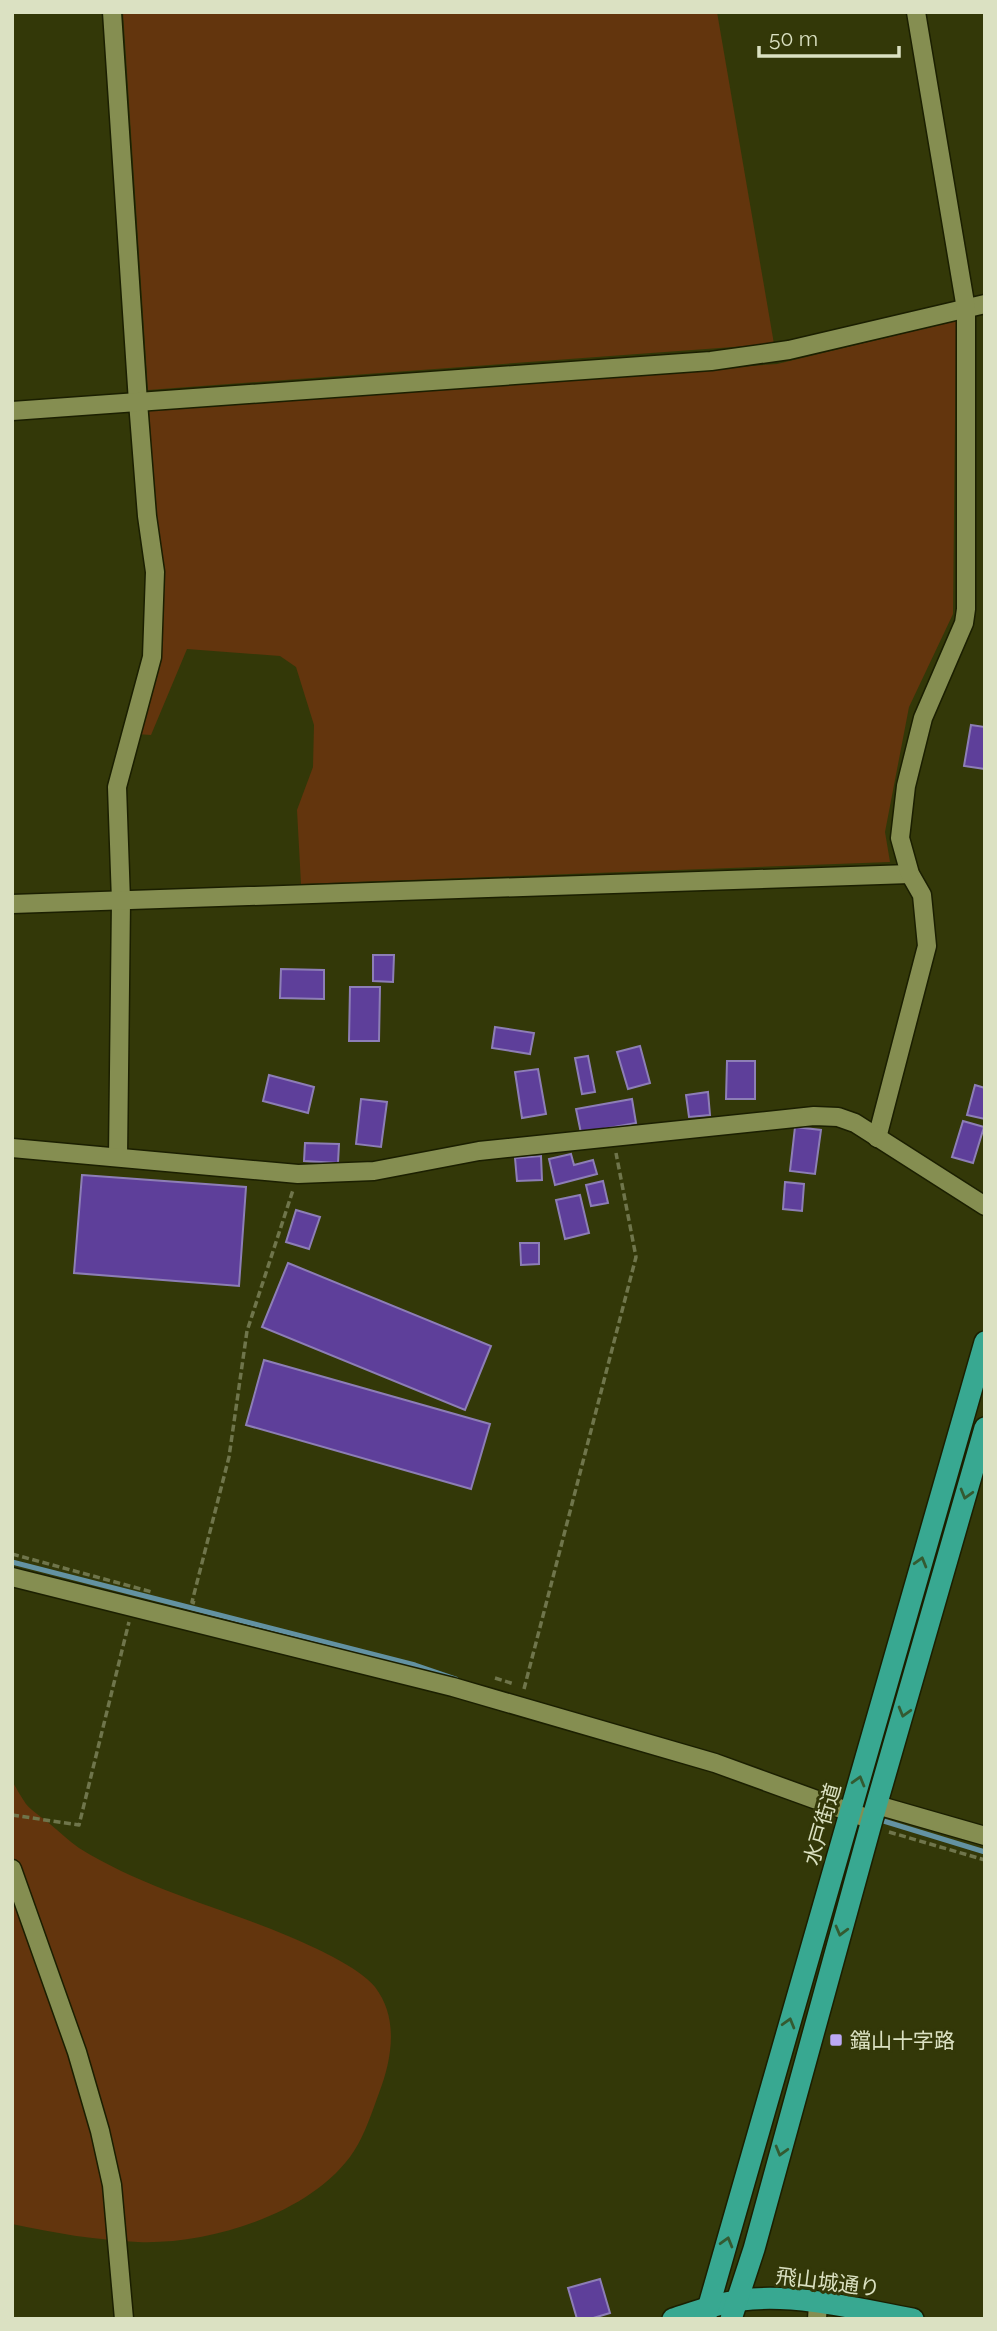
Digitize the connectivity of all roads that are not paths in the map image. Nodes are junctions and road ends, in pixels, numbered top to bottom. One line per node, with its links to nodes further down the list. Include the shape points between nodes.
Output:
1 (112, 12): 5 (street)
2 (916, 12): 4 (street)
3 (985, 304): 4 (street)
4 (966, 309): 5 (street, via 789,350 711,361); 7 (street, via 966,609 923,718 906,786 900,838)
5 (138, 402): 6 (street); 8 (street, via 155,572 152,657 117,787)
6 (12, 411)
7 (910, 874): 8 (street); 10 (street, via 922,895 927,946)
8 (121, 901): 9 (street); 12 (street)
9 (12, 904)
10 (877, 1138): 12 (street, via 847,1120 814,1116 479,1151 374,1171 298,1174); 13 (street)
11 (12, 1148): 12 (street)
12 (118, 1157)
13 (985, 1206)
14 (985, 1342): 17 (highway, 水戸街道, one-way to 14)
15 (985, 1428): 18 (highway, one-way to 18)
16 (12, 1577): 17 (street, via 453,1687 715,1763)
17 (850, 1812): 18 (street); 23 (highway, 水戸街道, one-way to 17)
18 (873, 1817): 19 (street); 21 (highway, one-way to 21)
19 (985, 1836)
20 (12, 1869): 24 (street, via 100,2131 112,2185)
21 (734, 2311): 22 (highway, 飛山城通り, via 771,2299); 23 (highway, 飛山城通り)
22 (818, 2311): 26 (highway, 飛山城通り)
23 (707, 2313): 25 (highway, 飛山城通り)
24 (124, 2319)
25 (673, 2319)
26 (913, 2319)

